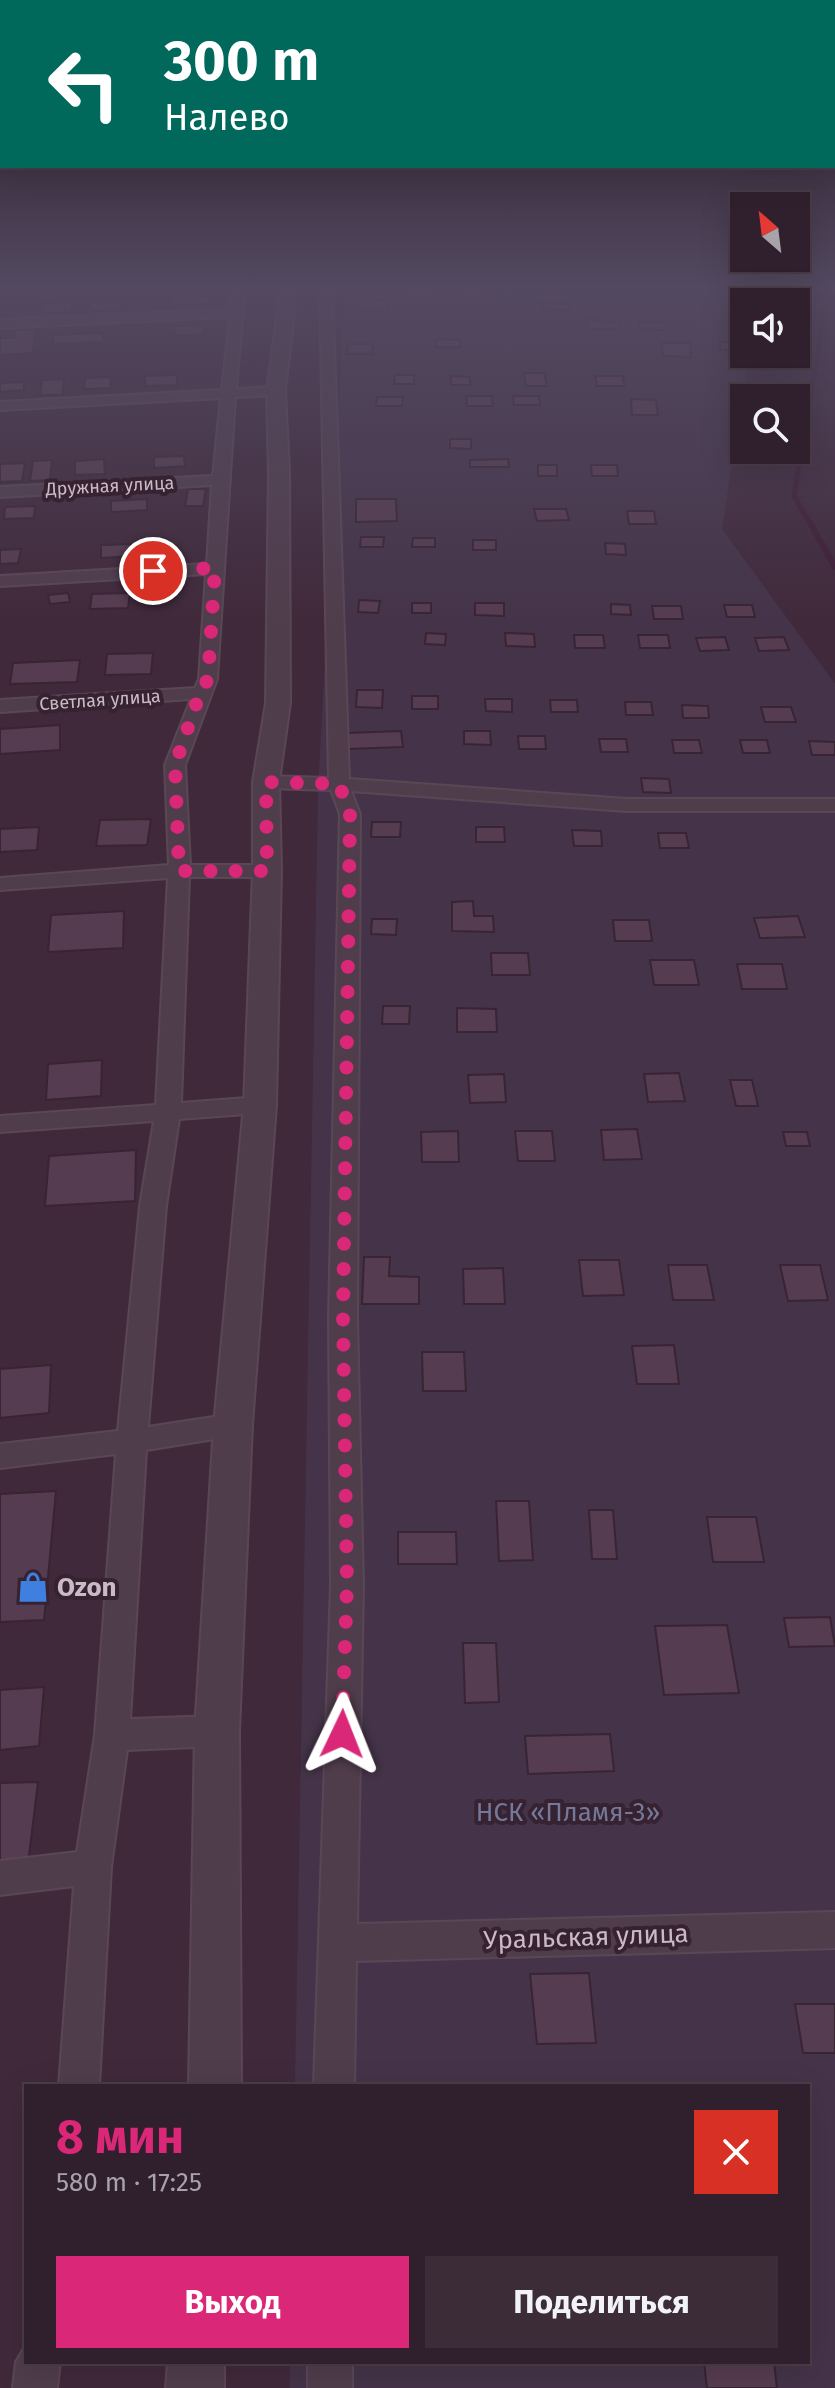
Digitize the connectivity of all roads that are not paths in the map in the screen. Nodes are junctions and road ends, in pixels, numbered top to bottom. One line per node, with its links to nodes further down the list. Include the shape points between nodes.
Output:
1 (144, 398): 5 (street)
2 (229, 398): 6 (street)
3 (276, 398): 12 (street, via 278,703)
4 (329, 398): 13 (street)
5 (0, 406)
6 (220, 480): 7 (street, Дружная улица); 8 (street)
7 (0, 492)
8 (215, 568): 9 (street); 10 (street, via 208,679)
9 (0, 581)
10 (200, 693): 11 (street, Светлая улица); 15 (street, via 175,765)
11 (0, 706)
12 (266, 782): 13 (street); 16 (street)
13 (339, 784): 14 (street, via 627,805); 29 (street, via 350,814 350,941 343,1318 347,1585)
14 (835, 805)
15 (179, 871): 16 (street); 17 (street); 19 (street)
16 (267, 871): 18 (street)
17 (0, 884)
18 (260, 1105): 19 (street); 21 (street)
19 (168, 1110): 20 (street); 22 (street, via 153,1206)
20 (0, 1124)
21 (233, 1425): 22 (street); 24 (street)
22 (132, 1441): 23 (street); 25 (street)
23 (0, 1456)
24 (217, 1731): 25 (street); 31 (street)
25 (112, 1735): 26 (street)
26 (93, 1867): 27 (street); 30 (street)
27 (0, 1878)
28 (835, 1930): 29 (street, Уральская улица)
29 (336, 1943): 32 (street)
30 (79, 2084)
31 (215, 2084)
32 (334, 2084)
33 (38, 2364): 36 (street)
34 (196, 2364): 37 (street)
35 (330, 2364): 38 (street)
36 (35, 2388)
37 (195, 2388)
38 (330, 2388)

